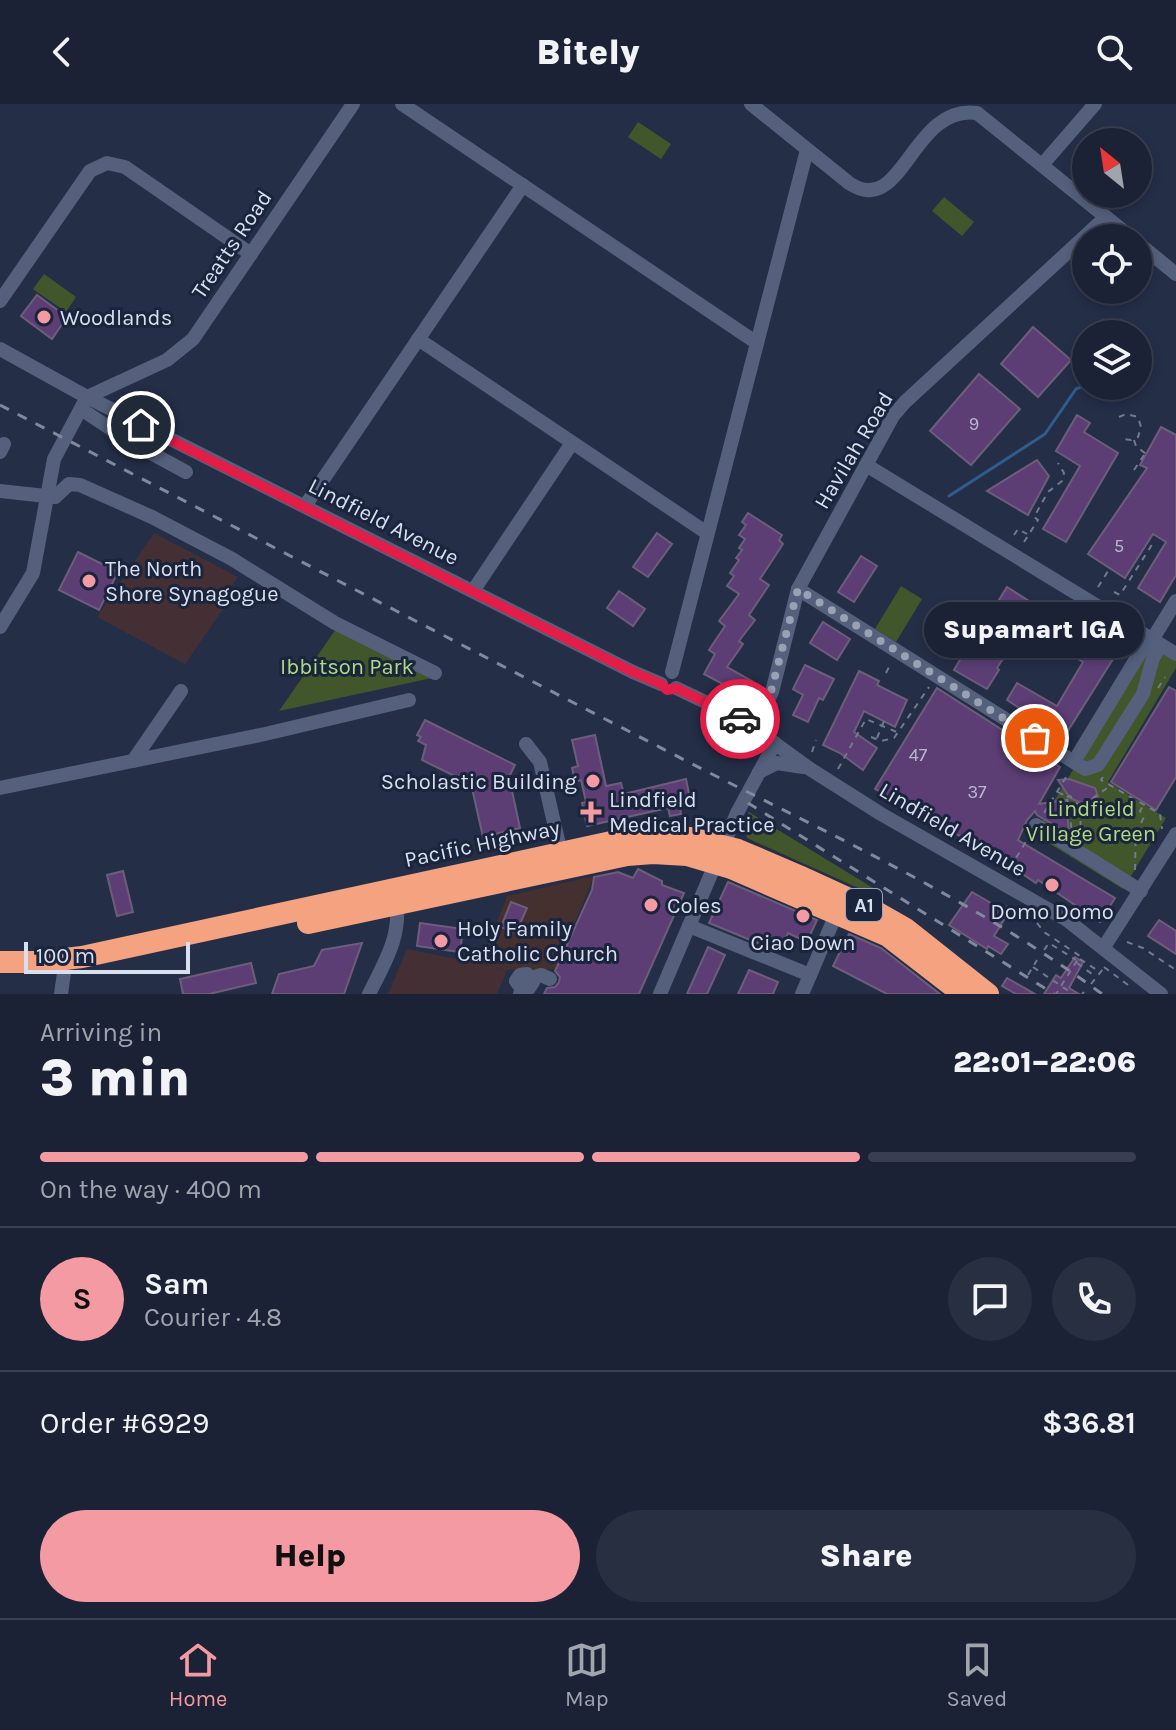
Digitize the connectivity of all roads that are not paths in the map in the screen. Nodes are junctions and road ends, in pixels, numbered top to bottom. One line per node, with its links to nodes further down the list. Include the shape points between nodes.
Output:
1 (353, 104): 10 (street, Treatts Road)
2 (402, 104): 7 (street)
3 (751, 104): 5 (street)
4 (1095, 104): 6 (street)
5 (807, 150): 6 (street, via 853,186 875,189 930,118 962,106); 15 (street)
6 (1042, 165): 8 (street)
7 (523, 185): 14 (street); 15 (street)
8 (1106, 217): 9 (street); 19 (street, Havilah Road, via 905,402)
9 (1115, 224)
10 (251, 254): 13 (street, via 125,167 107,163 90,171); 17 (street, Treatts Road, via 193,339 167,360)
11 (1152, 254): 12 (street)
12 (1176, 274)
13 (0, 301)
14 (418, 339): 18 (street); 23 (street)
15 (757, 343): 24 (street)
16 (0, 349): 17 (street)
17 (82, 407): 20 (street); 22 (street, via 54,459); 23 (street, Lindfield Avenue)
18 (572, 443): 24 (street); 26 (street)
19 (866, 465): 25 (street, Havilah Road); 29 (street)
20 (186, 472)
21 (0, 491): 22 (street)
22 (46, 497): 28 (street, via 33,573); 33 (street, via 55,497 74,483 133,507 232,559 335,623)
23 (305, 506): 26 (street, Lindfield Avenue)
24 (707, 533): 32 (street)
25 (798, 589): 39 (street, Havilah Road, via 769,699); 42 (street)
26 (473, 591): 35 (street, Lindfield Avenue)
27 (1176, 601): 29 (street)
28 (0, 627)
29 (1157, 642): 30 (street); 31 (street); 42 (street, via 1141,651)
30 (1176, 654)
31 (1153, 658): 34 (street); 34 (street, via 1145,663 1098,744)
32 (672, 672): 35 (street, via 662,676); 36 (street, via 679,680)
33 (435, 673)
34 (1147, 677): 42 (street, via 1143,694 1098,765 1085,769)
35 (661, 684): 36 (street, via 667,690)
36 (676, 688): 39 (street, Lindfield Avenue)
37 (181, 691): 43 (street)
38 (409, 700): 43 (street)
39 (754, 727): 40 (street, Lindfield Avenue)
40 (775, 743): 44 (street, Lindfield Avenue); 45 (street)
41 (526, 744): 49 (street, via 540,762)
42 (1075, 759)
43 (133, 761): 46 (street)
44 (810, 769): 45 (street, via 784,763); 55 (street, Lindfield Avenue)
45 (758, 772): 50 (street)
46 (0, 788)
47 (1036, 825): 51 (street)
48 (1169, 831): 51 (street)
49 (561, 853): 50 (highway, Pacific Highway / A1, via 654,836 690,838); 52 (highway, Pacific Highway / A1)
50 (720, 854): 52 (highway, Pacific Highway / A1, via 640,853); 53 (highway, Pacific Highway / A1); 54 (street); 66 (highway, Pacific Highway / A1, via 799,876 880,913)
51 (1141, 891): 55 (street)
52 (396, 897): 56 (highway, Pacific Highway / A1, via 82,957); 60 (highway, Pacific Highway / A1); 62 (street, via 396,936)
53 (837, 912): 57 (street); 65 (highway, Pacific Highway / A1, via 888,936)
54 (689, 926): 57 (street); 63 (street)
55 (1104, 947): 67 (street, Lindfield Avenue)
56 (0, 962)
57 (810, 975): 64 (street)
58 (0, 976): 60 (highway, Pacific Highway / A1)
59 (550, 979): 61 (street, via 541,975)
60 (63, 983)
61 (525, 987)
62 (369, 994)
63 (660, 994)
64 (802, 994)
65 (963, 994)
66 (988, 994)
67 (1161, 994)

